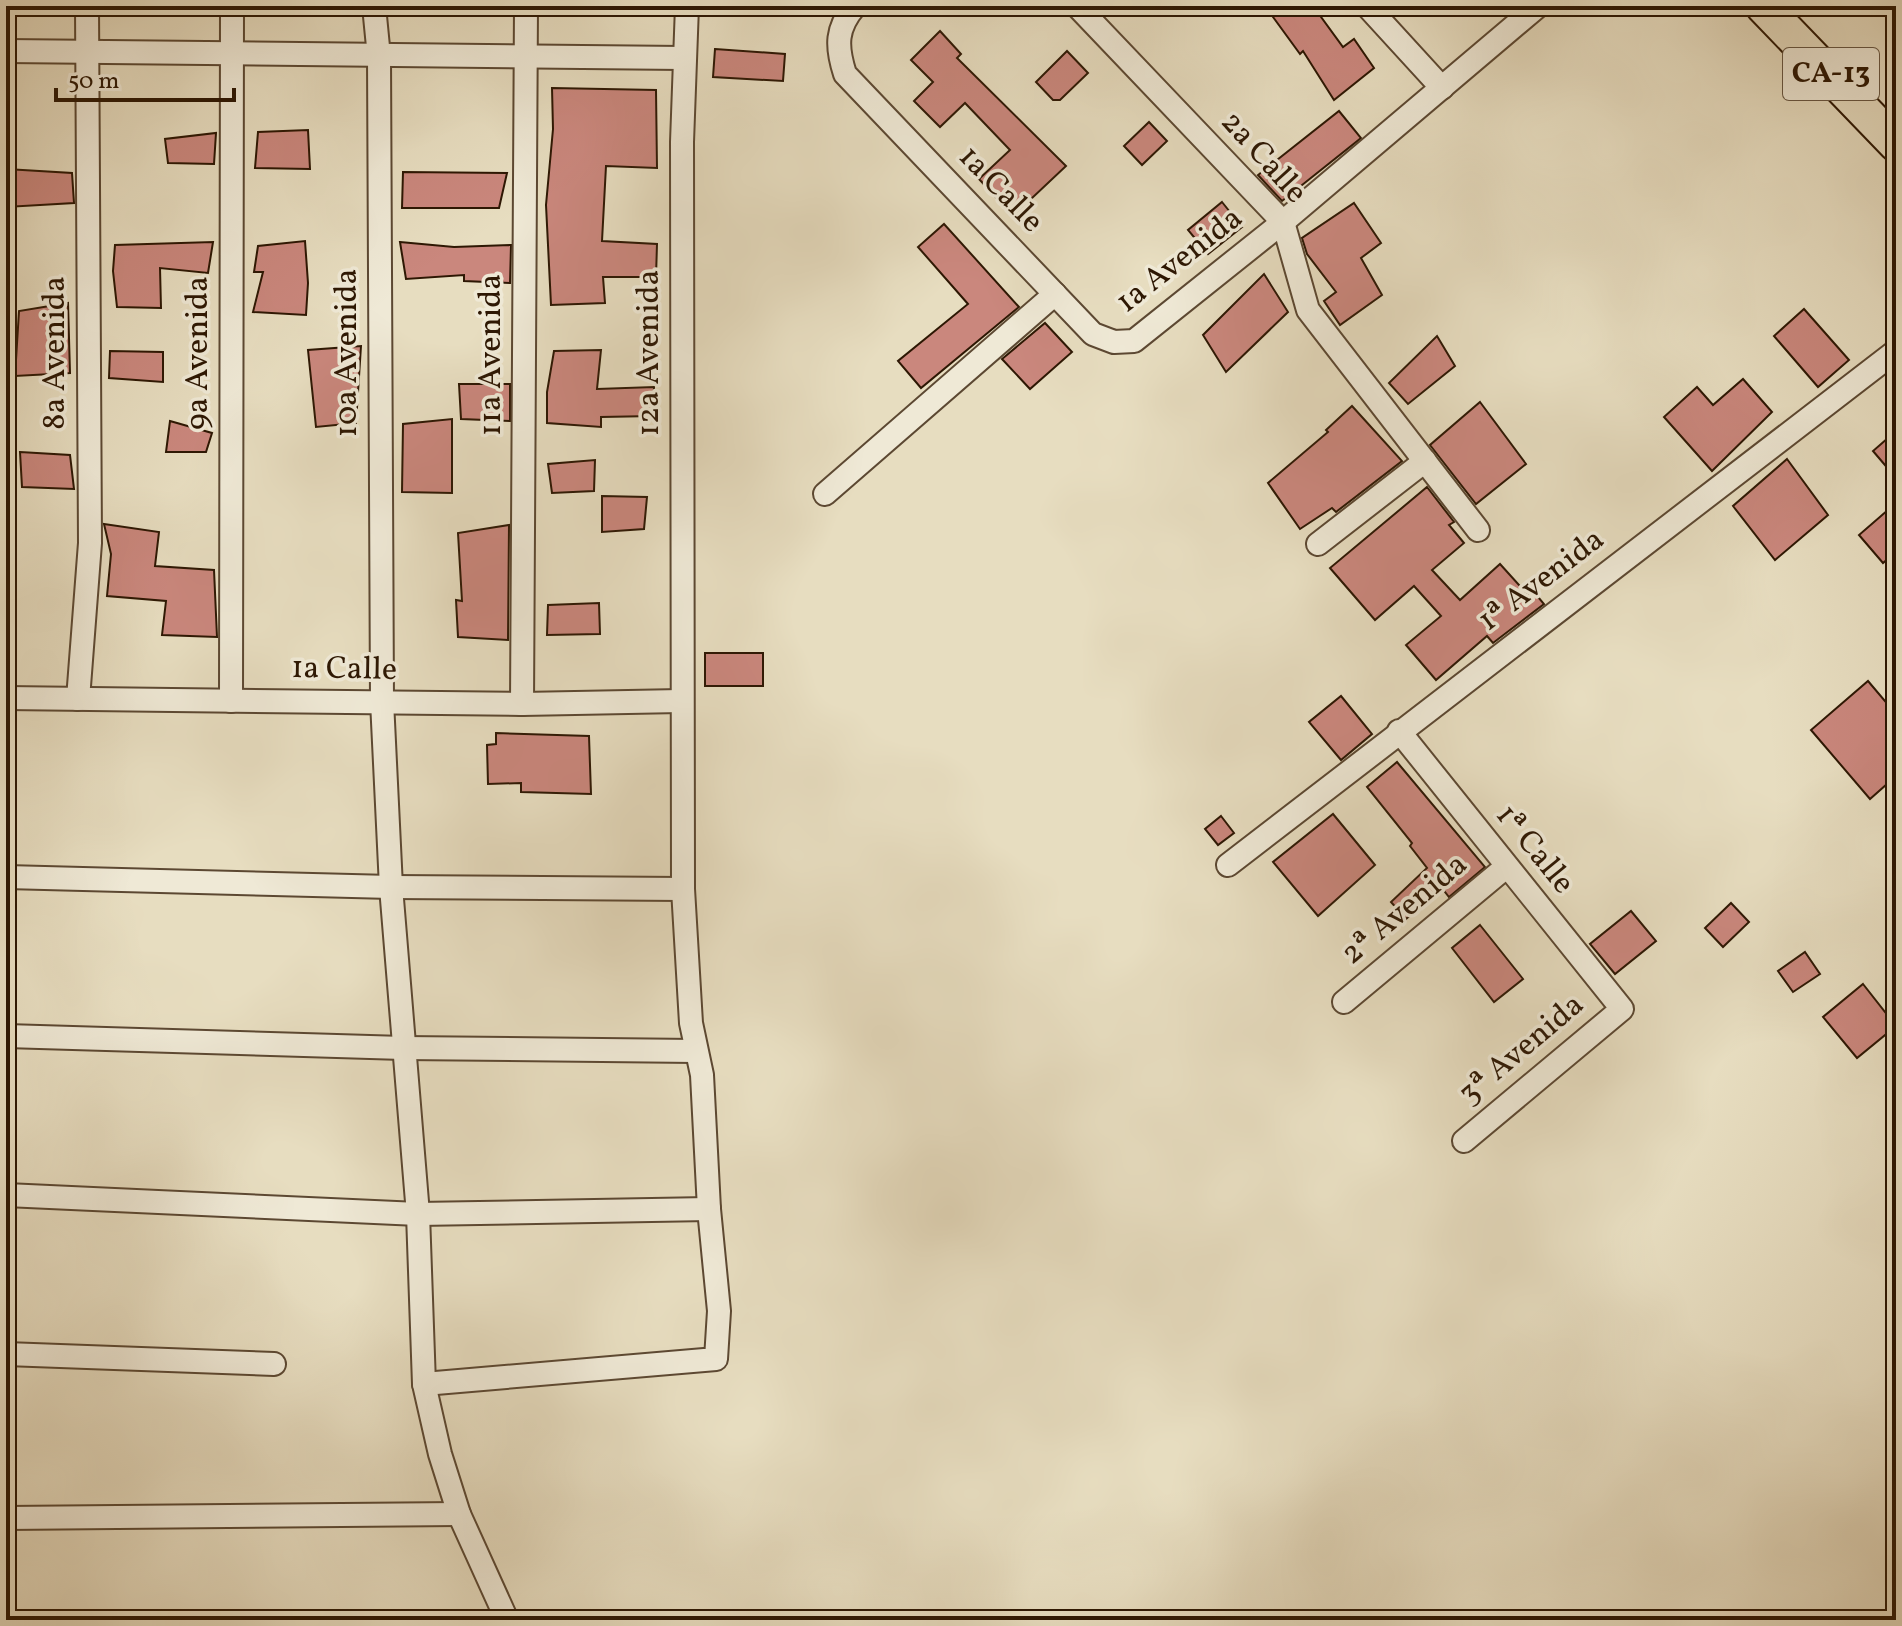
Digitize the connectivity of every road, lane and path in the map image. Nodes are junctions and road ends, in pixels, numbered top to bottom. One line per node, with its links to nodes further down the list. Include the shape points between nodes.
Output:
1 (87, 6): 12 (street, 8a Avenida)
2 (232, 6): 13 (street, 9a Avenida)
3 (374, 6): 14 (street, 10a Avenida)
4 (526, 6): 15 (street, 11a Avenida)
5 (687, 6): 16 (street, 12a Avenida)
6 (855, 6): 20 (street, 1a Calle, via 841,23 837,51 845,74)
7 (1077, 6): 19 (street, 2a Calle)
8 (1367, 6): 17 (street)
9 (1538, 6): 17 (street, 1a Avenida)
10 (1763, 6): 18 (main road, CA-13)
11 (6, 51): 12 (street)
12 (87, 53): 13 (street); 28 (street, 8a Avenida, via 90,543)
13 (231, 54): 14 (street); 29 (street, 9a Avenida)
14 (379, 57): 15 (street); 30 (street, 10a Avenida)
15 (526, 57): 16 (street); 32 (street, 11a Avenida)
16 (683, 58): 31 (street, 12a Avenida)
17 (1442, 88): 19 (street, 1a Avenida)
18 (1896, 144)
19 (1283, 222): 21 (street, 1a Avenida, via 1134,341); 23 (street, 2a Calle, via 1308,310)
20 (1055, 294): 21 (street, 1a Calle, via 1093,334); 24 (street)
21 (1114, 342)
22 (1896, 351): 33 (street, 1ª Avenida)
23 (1425, 461): 25 (street, 2a Calle); 26 (street)
24 (825, 494)
25 (1478, 530)
26 (1318, 544)
27 (6, 698): 28 (street, 1a Calle)
28 (78, 699): 29 (street, 1a Calle)
29 (231, 701): 30 (street, 1a Calle)
30 (382, 701): 32 (street, 1a Calle); 37 (street, 10a Avenida)
31 (681, 701): 32 (street, 1a Calle); 38 (street, 12a Avenida)
32 (522, 704)
33 (1399, 731): 34 (street, 1ª Avenida); 35 (street, 1ª Calle)
34 (1228, 865)
35 (1506, 867): 39 (street, 2ª Avenida); 40 (street, 1ª Calle)
36 (6, 877): 37 (street)
37 (391, 887): 38 (street); 42 (street, 10a Avenida)
38 (683, 889): 43 (street, 12a Avenida)
39 (1344, 1002)
40 (1622, 1009): 44 (street, 3ª Avenida)
41 (6, 1036): 42 (street)
42 (403, 1048): 43 (street); 47 (street, 10a Avenida)
43 (696, 1051): 46 (street, 12a Avenida, via 702,1075)
44 (1464, 1141)
45 (6, 1195): 47 (street)
46 (709, 1209): 47 (street); 50 (street, 12a Avenida, via 719,1311 716,1359)
47 (418, 1214): 50 (street, 10a Avenida)
48 (6, 1354): 49 (street)
49 (274, 1364)
50 (424, 1384): 51 (street, 10a Avenida)
51 (459, 1514): 52 (street); 53 (street, 10a Avenida)
52 (6, 1518)
53 (507, 1620)

